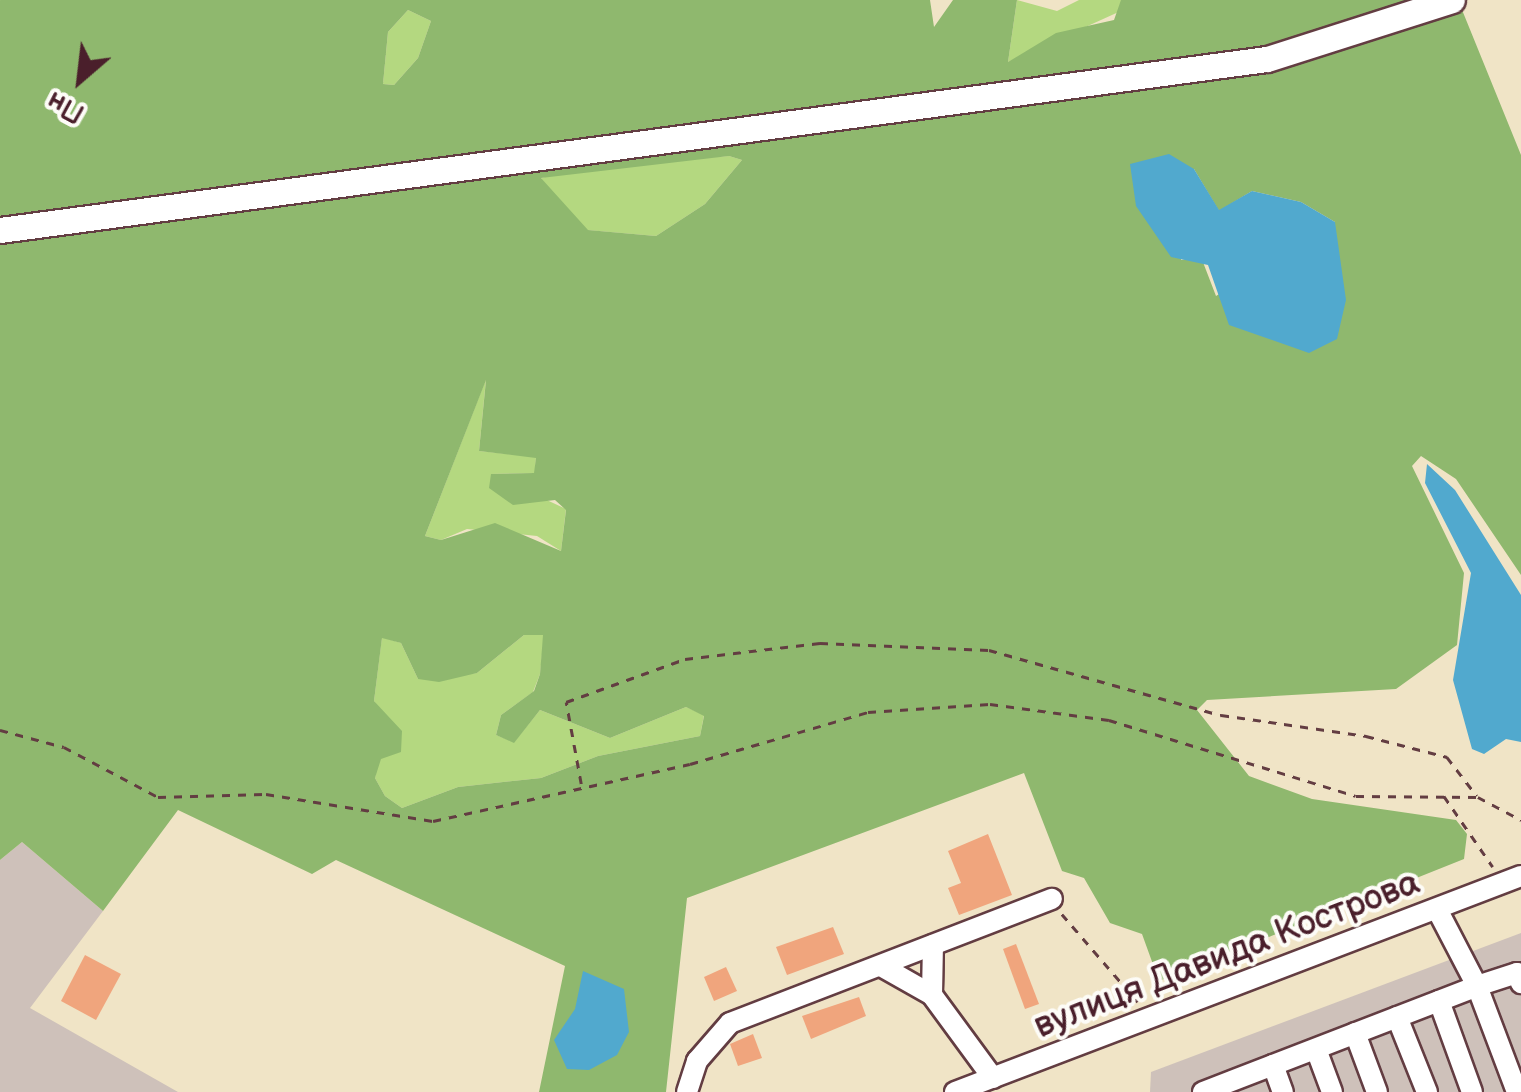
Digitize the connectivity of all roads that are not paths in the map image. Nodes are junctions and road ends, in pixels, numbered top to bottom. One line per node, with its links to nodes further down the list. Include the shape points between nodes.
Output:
1 (1452, 0): 2 (main road, via 1267,59)
2 (0, 230)
3 (1511, 880): 5 (street, вулиця Давида Кострова)
4 (1052, 899): 6 (street)
5 (1438, 911): 9 (street); 16 (street, вулиця Давида Кострова)
6 (934, 945): 7 (street); 10 (street)
7 (880, 966): 10 (street); 18 (street, via 730,1023 697,1061)
8 (1520, 976): 9 (street)
9 (1478, 986): 11 (street); 26 (street)
10 (932, 995): 16 (street)
11 (1439, 1001): 12 (street); 25 (street)
12 (1397, 1018): 13 (street); 24 (street)
13 (1356, 1033): 14 (street); 23 (street)
14 (1316, 1048): 15 (street); 22 (street)
15 (1273, 1065): 17 (street); 21 (street)
16 (993, 1078): 19 (street, вулиця Давида Кострова)
17 (1234, 1086): 20 (street)
18 (688, 1092)
19 (955, 1092)
20 (1203, 1092)
21 (1283, 1092)
22 (1332, 1092)
23 (1377, 1092)
24 (1427, 1092)
25 (1472, 1092)
26 (1518, 1092)

